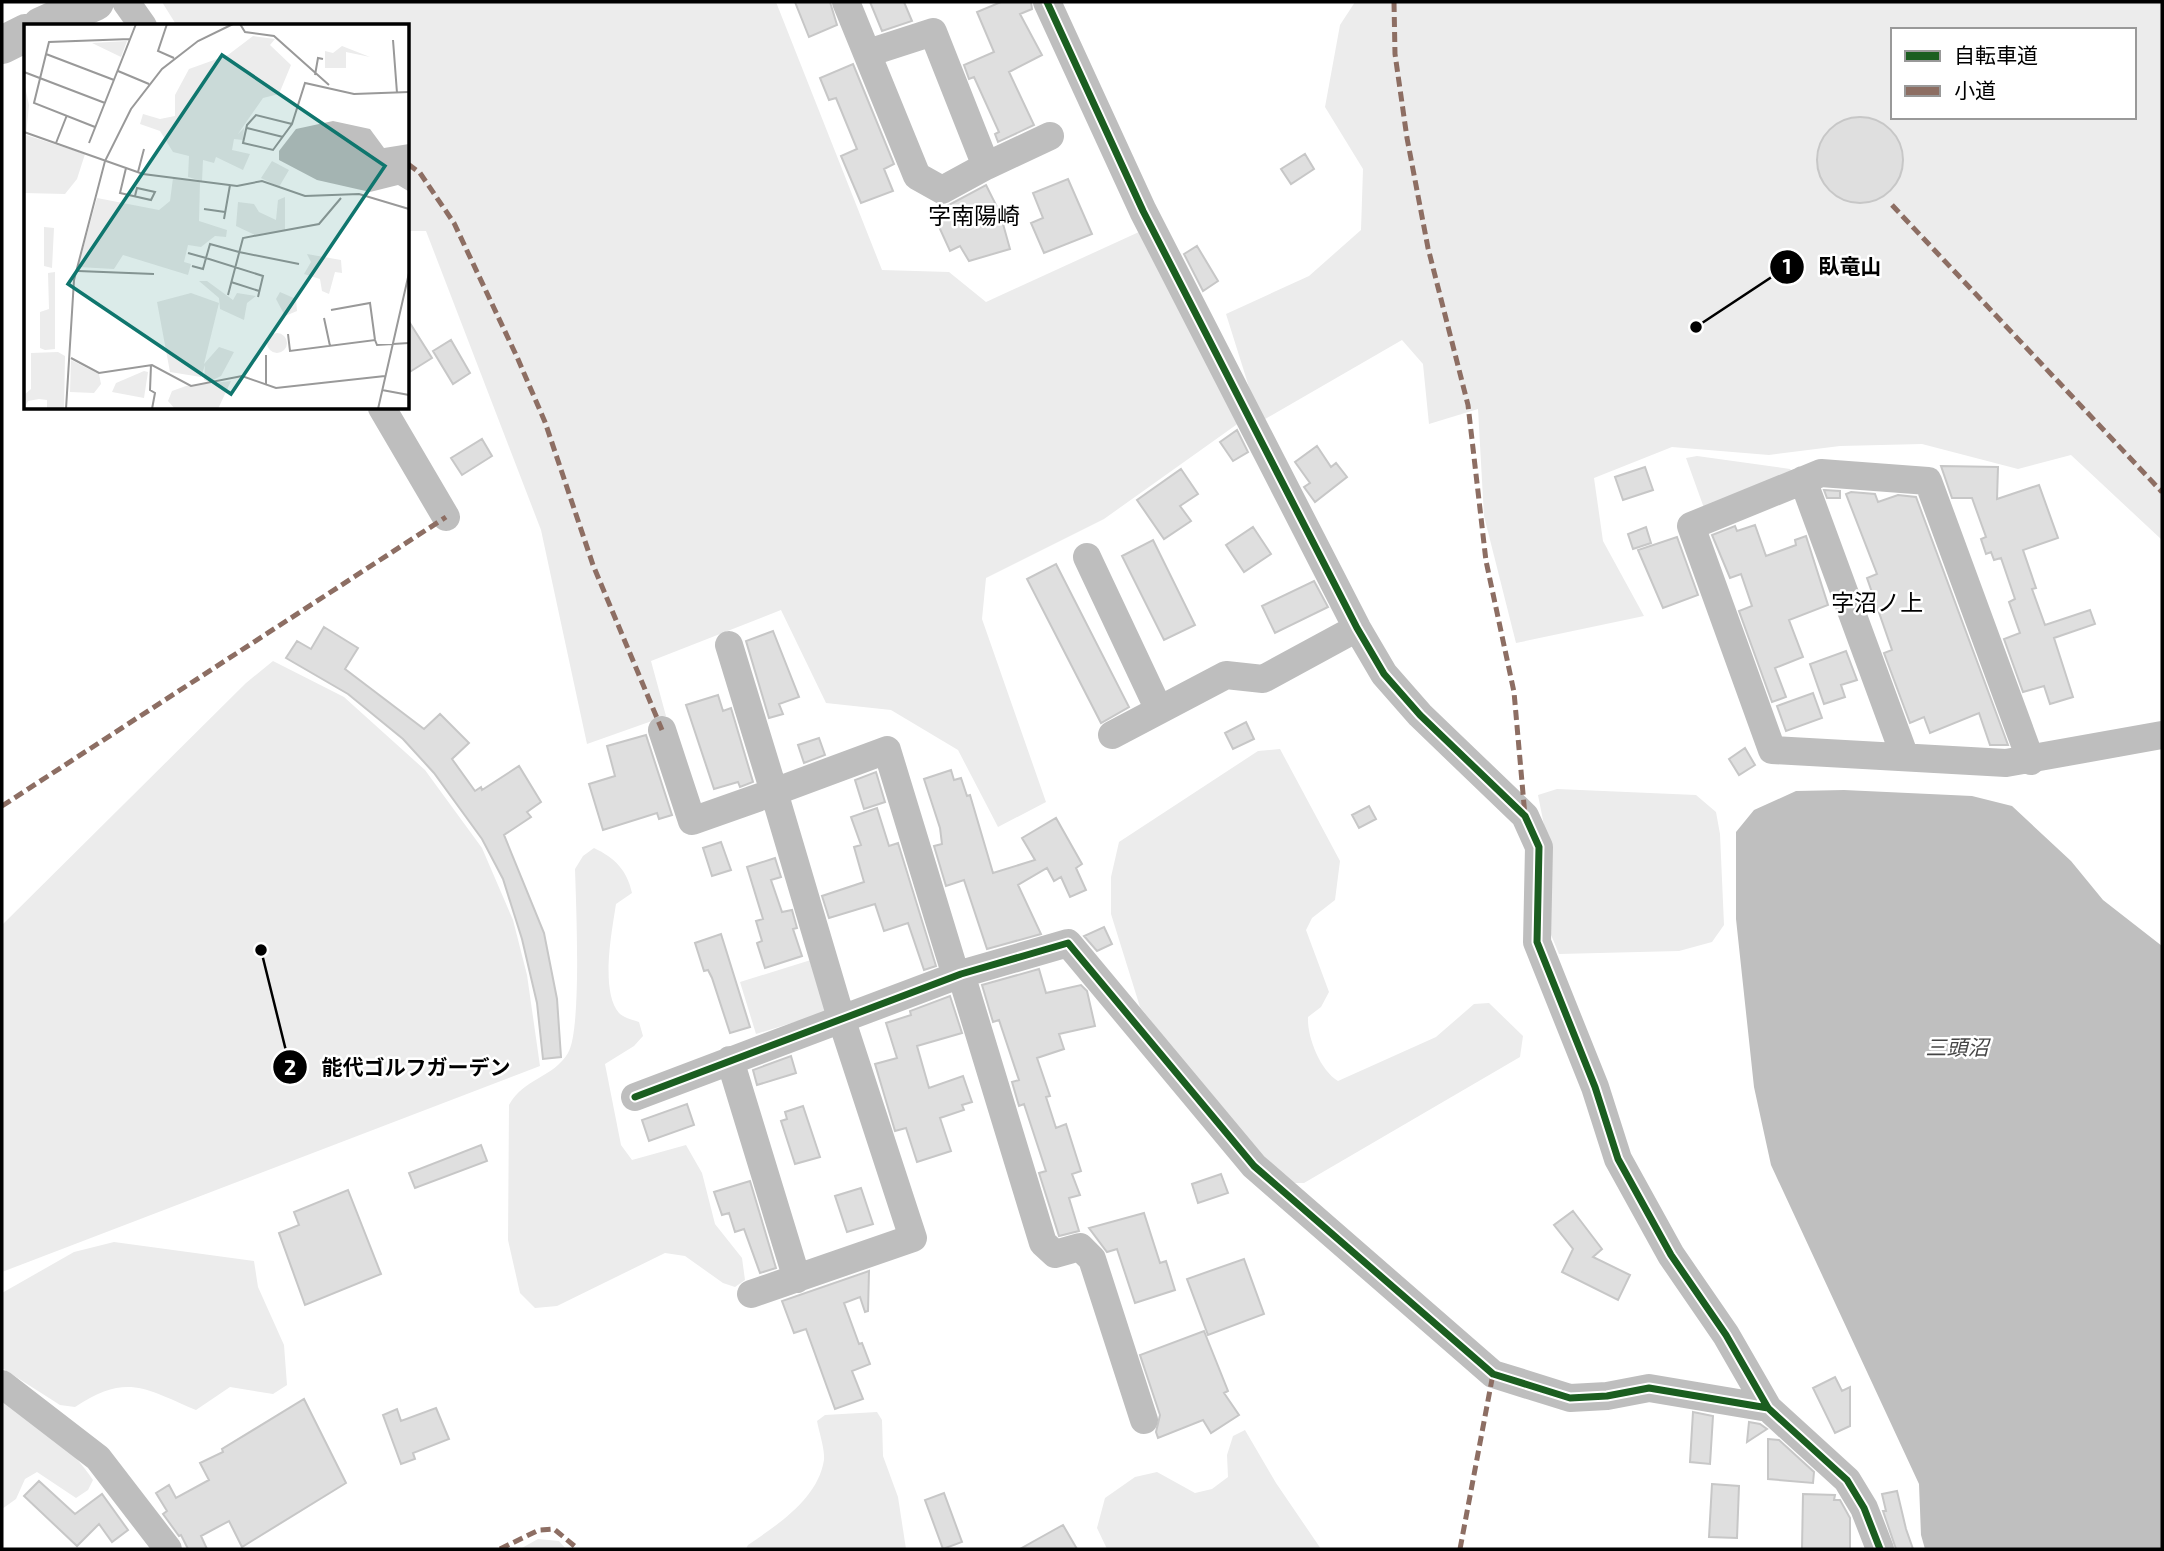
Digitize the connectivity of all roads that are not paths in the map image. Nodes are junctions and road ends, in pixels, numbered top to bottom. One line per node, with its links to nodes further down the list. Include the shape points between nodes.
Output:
1 (95, 2): 5 (highway)
2 (126, 2): 6 (street)
3 (846, 2): 9 (street)
4 (1047, 2): 16 (street, via 1143,211)
5 (46, 24)
6 (142, 24)
7 (24, 34): 8 (highway)
8 (2, 46)
9 (868, 54): 11 (street, via 918,176 942,190); 11 (street, via 933,32)
10 (1050, 136): 11 (street)
11 (986, 166)
12 (383, 410): 14 (street)
13 (1803, 480): 22 (street); 22 (street, via 1691,526 1767,737 1772,750); 23 (street, via 1821,473 1928,481)
14 (446, 517)
15 (1087, 557): 18 (street)
16 (1357, 628): 18 (street, via 1263,679 1226,676); 32 (street, via 1384,674 1420,715 1525,816 1539,847 1537,942 1595,1087 1618,1159 1671,1255 1726,1335)
17 (729, 645): 24 (street)
18 (1159, 709): 20 (street)
19 (662, 730): 24 (street, via 692,821)
20 (1112, 735)
21 (2162, 735): 23 (street)
22 (1905, 757): 23 (street)
23 (2031, 761)
24 (774, 792): 25 (street, via 887,750); 26 (street)
25 (959, 975): 26 (street); 32 (street, via 1068,943 1254,1166 1493,1374 1570,1398 1649,1388); 33 (street, via 1043,1243 1055,1254 1080,1247 1092,1259)
26 (841, 1018): 27 (street); 29 (street, via 913,1238)
27 (730, 1060): 28 (street); 29 (street)
28 (635, 1097)
29 (797, 1279): 30 (street)
30 (751, 1294)
31 (2, 1384): 34 (street, via 98,1458)
32 (1768, 1408): 35 (street, via 1847,1480)
33 (1144, 1420)
34 (168, 1549)
35 (1880, 1549)

